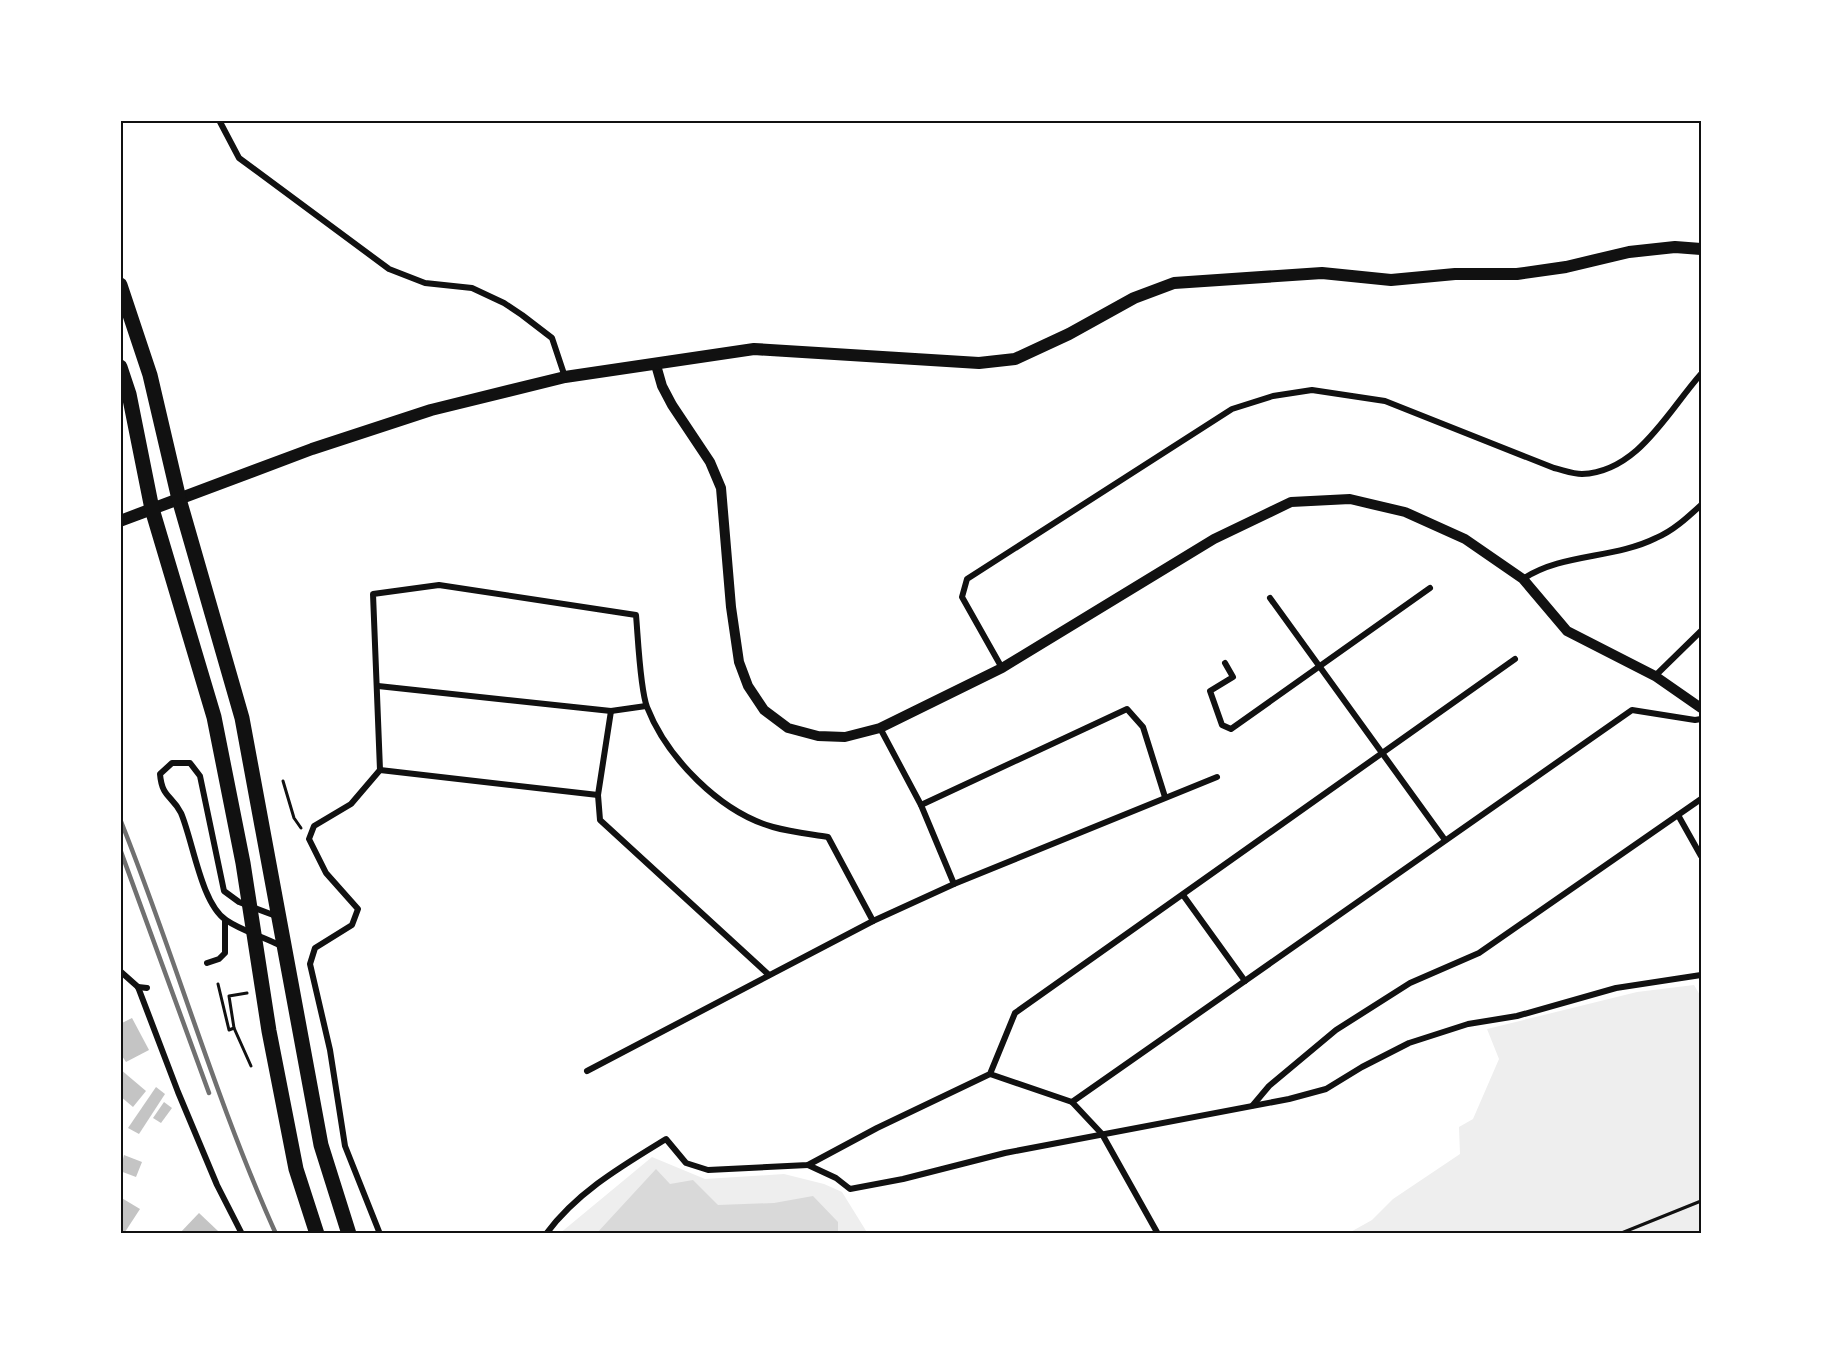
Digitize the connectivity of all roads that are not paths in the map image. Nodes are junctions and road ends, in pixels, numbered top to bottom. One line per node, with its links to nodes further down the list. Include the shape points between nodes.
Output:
1 (219, 120): 7 (street, via 239,158 389,269 425,283 472,288 522,315 552,338)
2 (1701, 249): 4 (main road, via 1675,247 1629,252 1566,267 1517,273 1391,280 1322,273 1174,283 1134,297 1015,359 979,363 754,349)
3 (120, 285): 8 (highway, via 150,375)
4 (656, 365): 7 (main road); 26 (street, via 672,405 710,462 722,488 731,607 739,662 748,687 764,710 788,728 818,736 845,737)
5 (120, 367): 10 (highway)
6 (1701, 374): 19 (street, via 1624,461 1603,471 1580,474 1554,468 1385,400 1312,390 1272,396 1232,409 967,579 963,597)
7 (565, 377): 8 (main road, via 430,410)
8 (179, 499): 10 (main road); 40 (highway, via 242,718)
9 (1701, 505): 12 (street, via 1656,538 1542,567)
10 (152, 509): 11 (main road); 39 (highway, via 214,717)
11 (120, 521)
12 (1523, 579): 19 (street, via 1465,539 1405,512 1350,499 1291,502 1214,540); 20 (street, via 1567,632)
13 (1430, 588): 18 (street)
14 (1270, 598): 18 (street)
15 (1701, 631): 20 (street)
16 (1515, 659): 27 (street)
17 (1226, 663): 18 (street, via 1233,677 1210,691 1222,725 1231,729)
18 (1320, 667): 27 (street)
19 (1002, 668): 26 (street)
20 (1655, 676): 23 (street)
21 (378, 686): 22 (street, via 373,594 439,585 636,615); 24 (street); 28 (street)
22 (646, 706): 24 (street); 42 (street, via 676,759 695,780 740,813 772,827 828,837)
23 (1701, 708)
24 (611, 711): 30 (street)
25 (1701, 719): 35 (street, via 1632,710)
26 (880, 728): 33 (street)
27 (1382, 753): 35 (street); 38 (street)
28 (380, 770): 30 (street); 61 (street, via 351,804 314,826 309,839 326,873 358,909 352,925 315,948 310,963 330,1050 345,1146)
29 (1217, 777): 31 (street)
30 (598, 795): 47 (street, via 600,820)
31 (1165, 797): 33 (street, via 1143,728 1127,709); 37 (street)
32 (1701, 799): 34 (street)
33 (921, 806): 37 (street)
34 (1678, 816): 36 (street); 55 (street, via 1479,953 1410,983 1336,1030)
35 (1445, 840): 49 (street)
36 (1701, 856)
37 (954, 884): 42 (street)
38 (1182, 896): 49 (street); 53 (street, via 1015,1013)
39 (250, 906): 40 (street); 41 (street, via 224,891 200,776 190,763 172,763 160,774 161,789 178,808 211,902); 43 (highway)
40 (277, 916): 44 (highway)
41 (225, 920): 43 (street); 45 (street, via 225,952)
42 (873, 921): 47 (street)
43 (253, 932): 44 (street); 59 (highway, via 296,1169)
44 (285, 947): 60 (highway, via 321,1145)
45 (207, 963)
46 (120, 971): 50 (street)
47 (769, 975): 52 (street)
48 (1701, 975): 55 (street, via 1616,988 1517,1016 1468,1024 1409,1043 1326,1089)
49 (1245, 981): 54 (street)
50 (138, 987): 51 (street); 58 (street, via 217,1185)
51 (147, 987)
52 (587, 1071)
53 (990, 1074): 54 (street); 57 (street)
54 (1071, 1102): 56 (street)
55 (1252, 1105): 56 (street)
56 (1102, 1134): 57 (street, via 850,1189); 63 (street)
57 (808, 1165): 62 (street, via 708,1170 686,1163 666,1139 609,1173 560,1215)
58 (242, 1234)
59 (317, 1234)
60 (349, 1234)
61 (380, 1234)
62 (546, 1234)
63 (1158, 1234)

